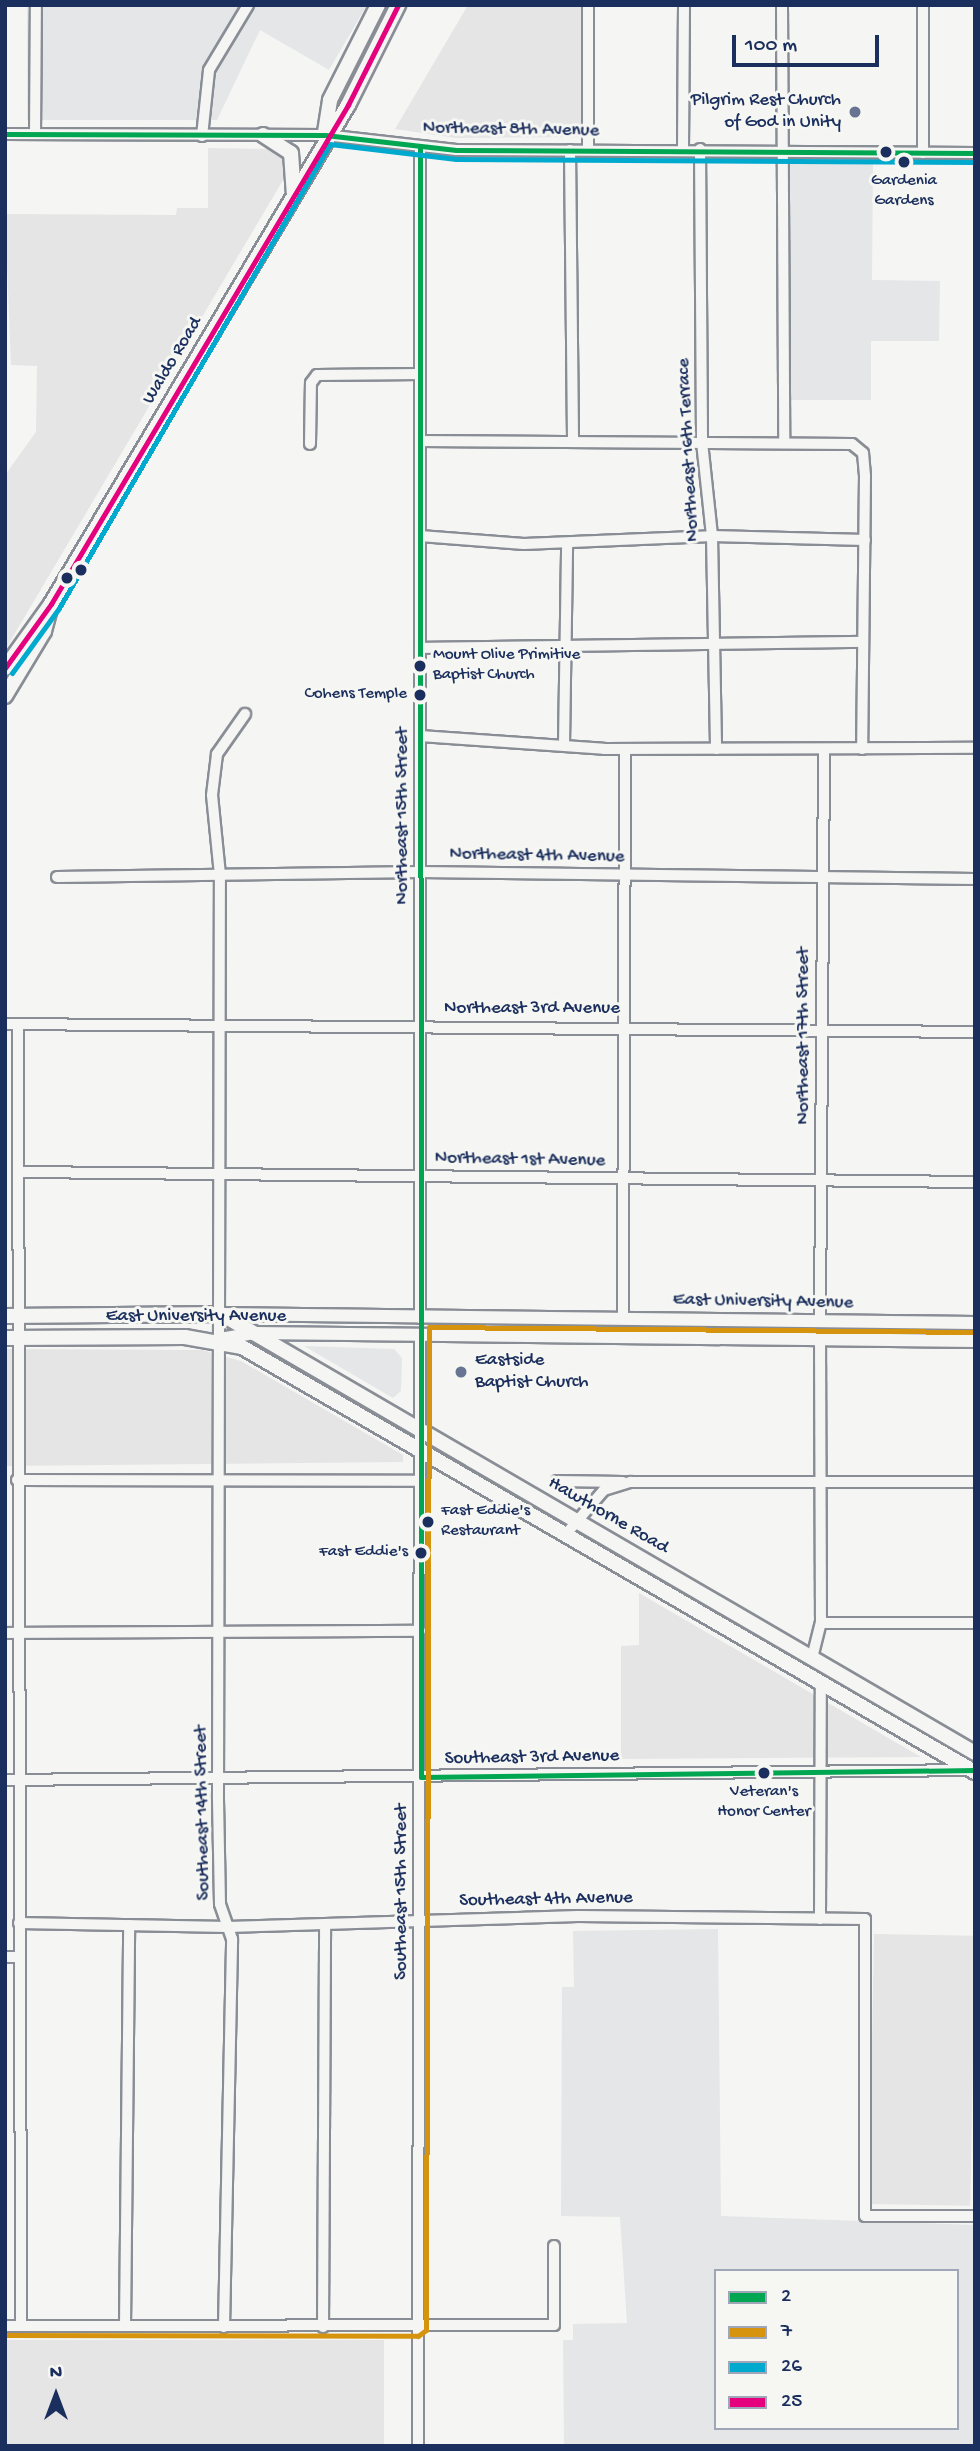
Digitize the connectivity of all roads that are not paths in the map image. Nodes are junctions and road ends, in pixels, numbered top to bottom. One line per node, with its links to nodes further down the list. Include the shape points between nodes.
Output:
1 (36, 5): 10 (street)
2 (248, 5): 13 (street, via 209,70)
3 (377, 5): 12 (highway, Waldo Road, via 330,100)
4 (398, 5): 12 (highway, Waldo Road, via 348,105)
5 (588, 5): 16 (street)
6 (684, 5): 17 (street)
7 (782, 5): 15 (street)
8 (923, 5): 20 (street)
9 (5, 134): 10 (street, Northeast 8th Avenue)
10 (35, 134): 13 (street, Northeast 8th Avenue)
11 (263, 135): 12 (street, Northeast 8th Avenue); 13 (street, Northeast 8th Avenue); 22 (highway, via 291,153)
12 (325, 135): 14 (street, Northeast 8th Avenue); 22 (highway, Waldo Road)
13 (202, 136)
14 (420, 146): 19 (street, Northeast 8th Avenue); 23 (street, Northeast 15th Street)
15 (782, 148): 18 (street, Northeast 8th Avenue); 20 (street, Northeast 8th Avenue); 27 (street)
16 (588, 149): 17 (street, Northeast 8th Avenue); 19 (street, Northeast 8th Avenue)
17 (683, 149): 18 (street, Northeast 8th Avenue)
18 (700, 149): 26 (street, Northeast 16th Terrace)
19 (570, 150): 25 (street)
20 (923, 153): 21 (street, Northeast 8th Avenue)
21 (975, 153)
22 (294, 193): 33 (highway, Waldo Road)
23 (420, 374): 24 (street, Northeast 15th Street); 28 (street, via 328,374 311,383)
24 (420, 441): 25 (street); 29 (street, Northeast 15th Street)
25 (573, 442): 26 (street)
26 (702, 442): 27 (street); 30 (street, Northeast 16th Terrace)
27 (783, 442): 31 (street, via 856,448 865,477)
28 (310, 444)
29 (420, 536): 32 (street); 37 (street, Northeast 15th Street)
30 (712, 536): 31 (street); 32 (street); 35 (street, Northeast 16th Terrace)
31 (865, 540): 34 (street)
32 (567, 542): 36 (street)
33 (51, 604): 38 (highway, Waldo Road); 39 (highway, Waldo Road, via 44,631)
34 (863, 642): 35 (street); 46 (street)
35 (714, 645): 36 (street); 45 (street, Northeast 16th Terrace)
36 (566, 647): 37 (street); 42 (street)
37 (420, 648): 41 (street, Northeast 15th Street)
38 (5, 668)
39 (5, 696)
40 (245, 713): 50 (street, via 217,754 212,795)
41 (420, 736): 42 (street); 48 (street, Northeast 15th Street)
42 (564, 744): 44 (street)
43 (975, 748): 46 (street)
44 (625, 749): 45 (street); 49 (street)
45 (716, 749): 47 (street)
46 (862, 749): 47 (street)
47 (824, 750): 52 (street, Northeast 17th Street)
48 (420, 872): 49 (street, Northeast 4th Avenue); 50 (street, Northeast 4th Avenue); 58 (street, Northeast 15th Street)
49 (624, 874): 52 (street, Northeast 4th Avenue); 57 (street)
50 (220, 875): 51 (street, Northeast 4th Avenue); 56 (street, Southeast 14th Street)
51 (57, 877)
52 (823, 878): 53 (street, Northeast 4th Avenue); 59 (street, Northeast 17th Street)
53 (975, 879)
54 (5, 1024): 55 (street, Northeast 3rd Avenue)
55 (18, 1025): 56 (street, Northeast 3rd Avenue); 61 (street)
56 (220, 1025): 58 (street, Northeast 3rd Avenue); 62 (street, Southeast 14th Street)
57 (623, 1026): 58 (street, Northeast 3rd Avenue); 59 (street, Northeast 3rd Avenue); 64 (street)
58 (420, 1027): 63 (street, Northeast 15th Street)
59 (821, 1029): 60 (street, Northeast 3rd Avenue); 65 (street, Northeast 17th Street)
60 (975, 1032)
61 (22, 1172): 62 (street, Northeast 1st Avenue); 68 (street)
62 (221, 1172): 63 (street, Northeast 1st Avenue); 67 (street, Southeast 14th Street)
63 (420, 1175): 64 (street, Northeast 1st Avenue); 69 (street, Northeast 15th Street)
64 (623, 1179): 65 (street, Northeast 1st Avenue); 70 (street)
65 (821, 1181): 66 (street, Northeast 1st Avenue); 71 (street, Northeast 17th Street)
66 (975, 1182)
67 (220, 1314): 68 (highway, East University Avenue); 69 (main road, East University Avenue); 73 (highway, Hawthorne Road); 75 (street, Southeast 14th Street)
68 (13, 1315): 74 (street)
69 (420, 1318): 70 (main road, East University Avenue); 76 (main road)
70 (623, 1319): 71 (main road, East University Avenue); 77 (main road)
71 (821, 1322): 72 (main road, East University Avenue); 78 (main road)
72 (975, 1323)
73 (253, 1333): 75 (main road, East University Avenue); 76 (main road, East University Avenue); 80 (highway, Hawthorne Road)
74 (12, 1338): 75 (highway, East University Avenue); 82 (street)
75 (220, 1339): 81 (highway, Hawthorne Road); 83 (street, Southeast 14th Street)
76 (420, 1339): 77 (main road, East University Avenue); 80 (street, Southeast 15th Street)
77 (624, 1340): 78 (main road, East University Avenue)
78 (820, 1340): 79 (main road, East University Avenue); 87 (street)
79 (975, 1341)
80 (420, 1430): 81 (street, Southeast 15th Street); 89 (highway, Hawthorne Road)
81 (420, 1448): 84 (street, Southeast 15th Street); 90 (highway, Hawthorne Road)
82 (18, 1480): 83 (street); 96 (street)
83 (219, 1480): 84 (street); 93 (street, Southeast 14th Street)
84 (420, 1481): 94 (street, Southeast 15th Street)
85 (556, 1481): 86 (street)
86 (631, 1482): 87 (street); 89 (street, via 604,1490)
87 (821, 1482): 88 (street); 91 (street)
88 (975, 1482)
89 (575, 1519): 90 (street); 97 (highway, Hawthorne Road)
90 (566, 1534): 98 (highway, Hawthorne Road)
91 (821, 1623): 92 (street); 97 (street)
92 (975, 1623)
93 (218, 1630): 94 (street); 96 (street); 104 (street, Southeast 14th Street)
94 (420, 1631): 102 (street, Southeast 15th Street)
95 (5, 1633): 96 (street)
96 (18, 1633): 103 (street)
97 (812, 1658): 99 (highway, Hawthorne Road)
98 (821, 1682): 100 (highway, Hawthorne Road); 101 (street)
99 (974, 1752)
100 (974, 1771): 101 (street, Southeast 3rd Avenue)
101 (820, 1772): 102 (street, Southeast 3rd Avenue); 106 (street)
102 (421, 1777): 104 (street, Southeast 3rd Avenue); 107 (street, Southeast 15th Street)
103 (19, 1779): 104 (street, Southeast 3rd Avenue); 105 (street, Southeast 3rd Avenue); 108 (street)
104 (218, 1779): 111 (street, Southeast 14th Street, via 220,1904)
105 (5, 1780)
106 (820, 1919): 107 (street, Southeast 4th Avenue); 114 (street, Southeast 4th Avenue, via 864,1920 865,2216)
107 (419, 1920): 109 (street, Southeast 4th Avenue); 121 (street, Southeast 15th Street)
108 (19, 1923): 110 (street, Southeast 4th Avenue); 113 (street)
109 (325, 1924): 111 (street, Southeast 4th Avenue); 120 (street)
110 (129, 1926): 111 (street, Southeast 4th Avenue); 118 (street)
111 (228, 1927): 119 (street, Southeast 14th Street)
112 (5, 1957): 113 (street)
113 (19, 1957): 117 (street)
114 (975, 2216)
115 (554, 2246): 121 (street, via 554,2325)
116 (5, 2326): 117 (street)
117 (21, 2326): 118 (street)
118 (125, 2326): 119 (street)
119 (224, 2326): 120 (street)
120 (323, 2327): 121 (street)
121 (418, 2327): 122 (street, Southeast 15th Street)
122 (418, 2446)

